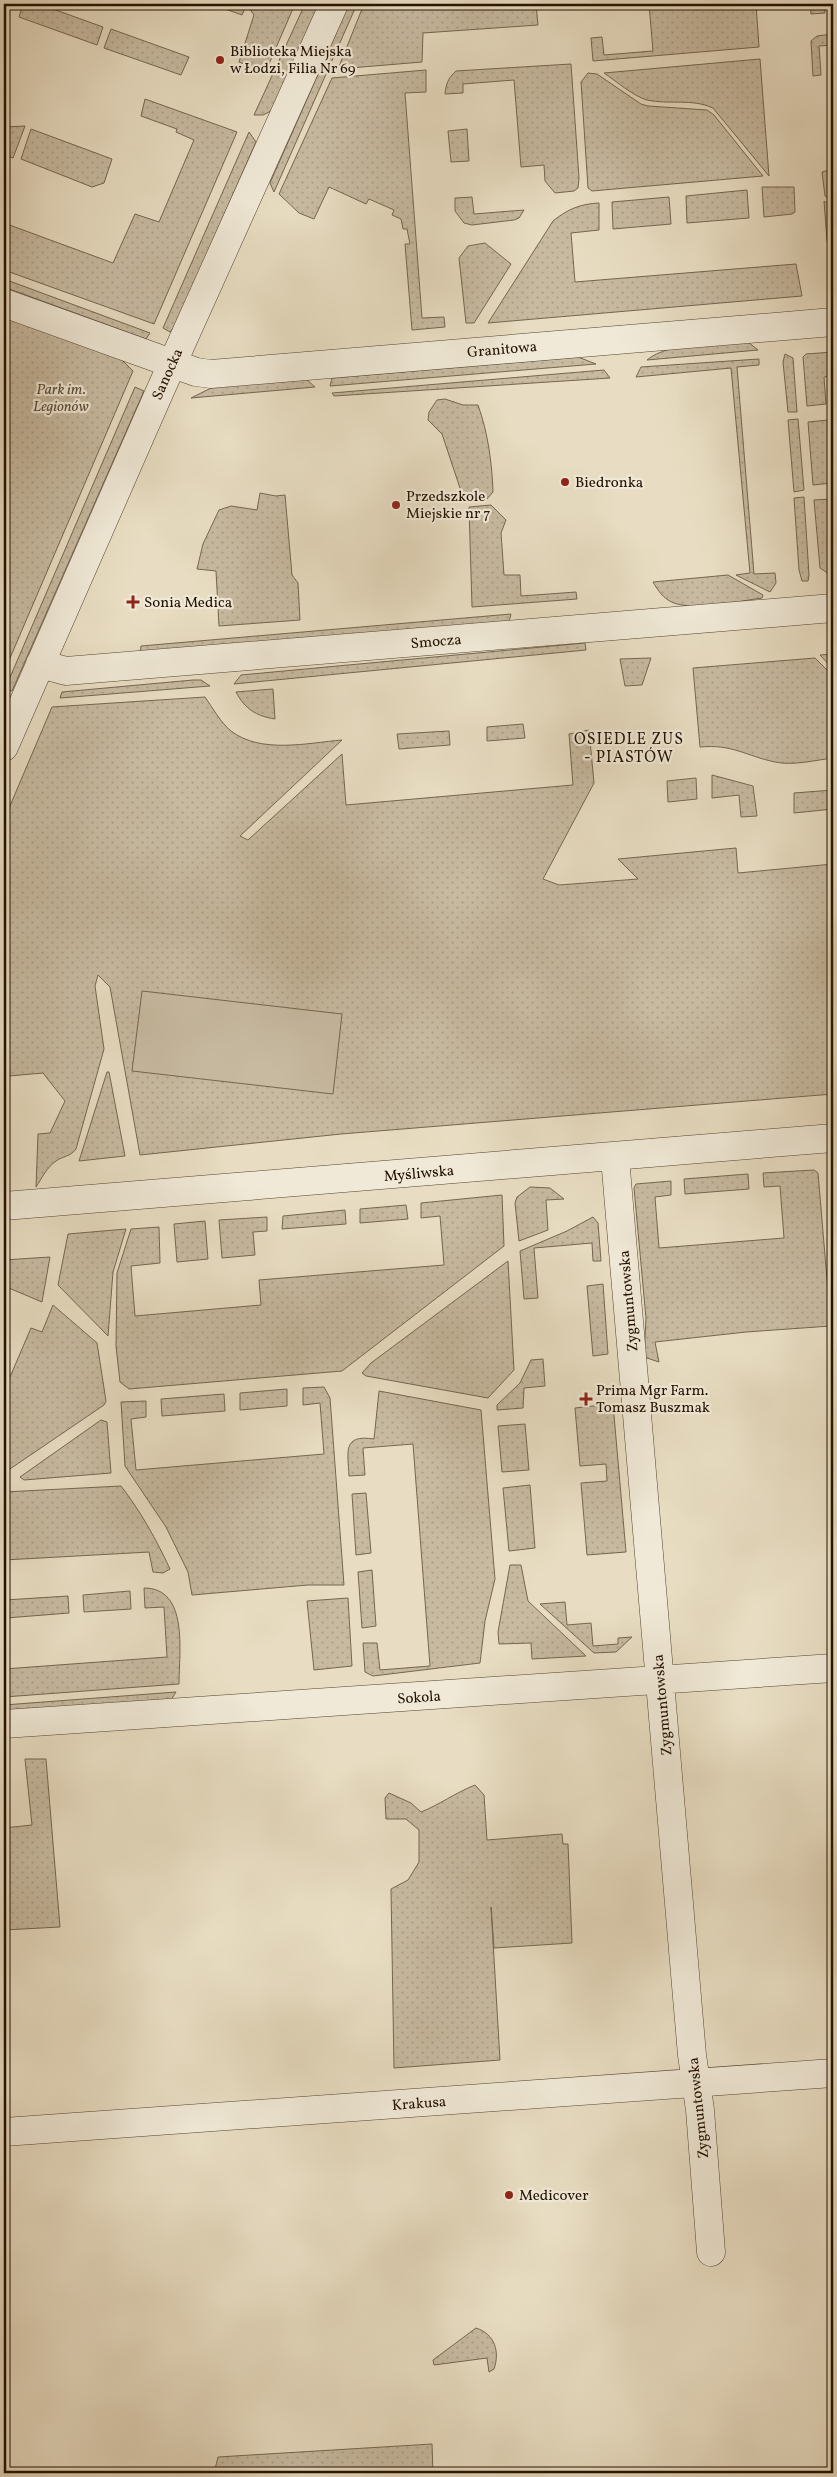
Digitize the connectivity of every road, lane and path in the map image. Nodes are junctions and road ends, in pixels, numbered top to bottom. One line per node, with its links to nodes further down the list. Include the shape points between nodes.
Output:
1 (334, 4): 4 (street, Sanocka)
2 (4, 303): 4 (street, Granitowa)
3 (833, 322): 4 (street, Granitowa, via 211,374)
4 (172, 364): 6 (street, Sanocka)
5 (833, 608): 6 (street, Smocza, via 66,671)
6 (40, 664): 7 (street, Sanocka)
7 (4, 747)
8 (833, 1138): 9 (street, Myśliwska)
9 (616, 1158): 10 (street, Myśliwska); 12 (street, Zygmuntowska)
10 (4, 1206)
11 (833, 1668): 12 (street, Sokola)
12 (660, 1681): 13 (street, Sokola); 15 (street, Zygmuntowska)
13 (4, 1724)
14 (833, 2073): 15 (street, Krakusa)
15 (696, 2083): 16 (street, Krakusa); 17 (street, Zygmuntowska)
16 (4, 2132)
17 (711, 2252)

